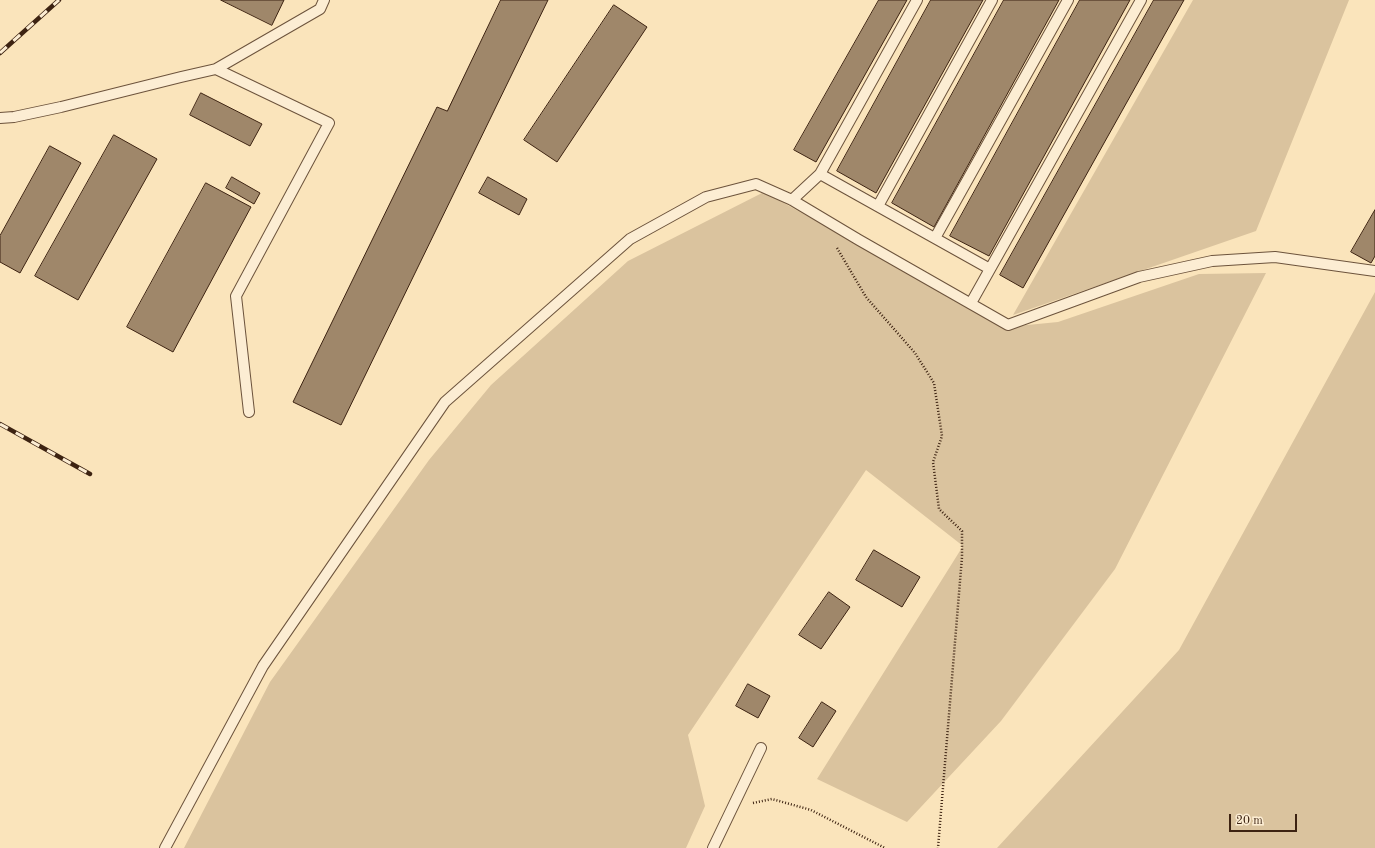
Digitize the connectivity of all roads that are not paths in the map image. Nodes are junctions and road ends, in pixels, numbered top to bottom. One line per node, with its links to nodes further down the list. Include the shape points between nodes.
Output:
1 (324, 0): 6 (lane, via 320,9)
2 (917, 0): 8 (lane)
3 (992, 0): 10 (lane)
4 (1068, 0): 11 (lane)
5 (1140, 0): 12 (lane)
6 (216, 69): 7 (lane, via 61,107); 15 (lane, via 329,123 236,296)
7 (0, 118)
8 (820, 174): 9 (lane); 10 (lane)
9 (792, 200): 14 (lane); 17 (lane, via 756,184 706,197 630,239 445,402 264,666)
10 (878, 206): 11 (lane)
11 (935, 238): 12 (lane)
12 (990, 269): 14 (lane)
13 (1375, 271): 14 (lane, via 1274,257 1212,261 1139,277 1008,324)
14 (971, 303)
15 (249, 412)
16 (761, 748): 18 (lane)
17 (165, 848)
18 (713, 848)

